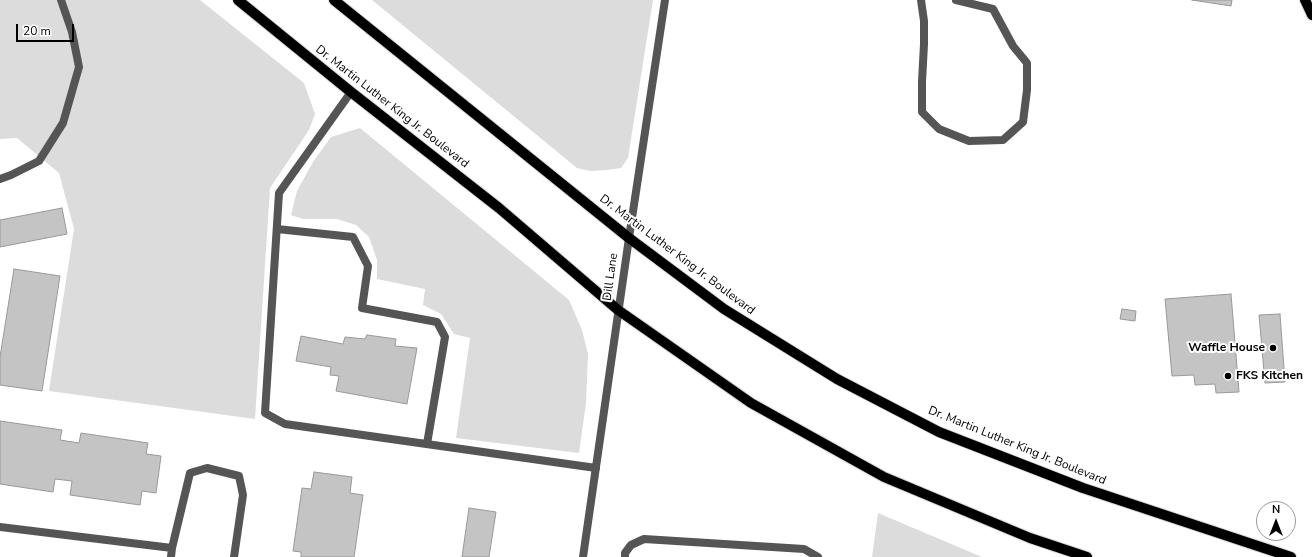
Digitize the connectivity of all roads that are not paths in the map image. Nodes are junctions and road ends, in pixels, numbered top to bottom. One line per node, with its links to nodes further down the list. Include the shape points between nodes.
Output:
1 (61, 0): 10 (street, via 72,32 79,67 63,123 39,160)
2 (238, 0): 9 (main road, Dr. Martin Luther King Jr. Boulevard)
3 (334, 0): 12 (main road, Dr. Martin Luther King Jr. Boulevard)
4 (665, 0): 12 (street, Dill Lane)
5 (921, 0): 6 (street, via 924,21 922,112 939,129 969,141 1003,140 1023,122 1027,63 1013,46 993,10)
6 (956, 0)
7 (1305, 0): 8 (main road)
8 (1312, 16)
9 (351, 92): 11 (street, via 279,192); 13 (main road, Dr. Martin Luther King Jr. Boulevard, via 499,208)
10 (0, 179)
11 (276, 229): 14 (street, via 265,413 285,424); 14 (street, via 353,237 368,266 362,308 437,322 445,337)
12 (629, 238): 13 (street, Dill Lane); 24 (main road, Dr. Martin Luther King Jr. Boulevard, via 724,309 837,379 939,432 1083,488)
13 (618, 310): 15 (street, Dill Lane); 23 (main road, Dr. Martin Luther King Jr. Boulevard, via 751,403 884,477 1030,538)
14 (427, 444): 15 (street)
15 (596, 468): 20 (street, Dill Lane)
16 (0, 527): 17 (street)
17 (172, 548): 18 (street); 19 (street, via 190,473 207,468 239,476 243,495)
18 (171, 557)
19 (234, 557)
20 (583, 557)
21 (625, 557): 22 (street, via 631,545 644,540 804,549)
22 (818, 557)
23 (1087, 557)
24 (1291, 557)

